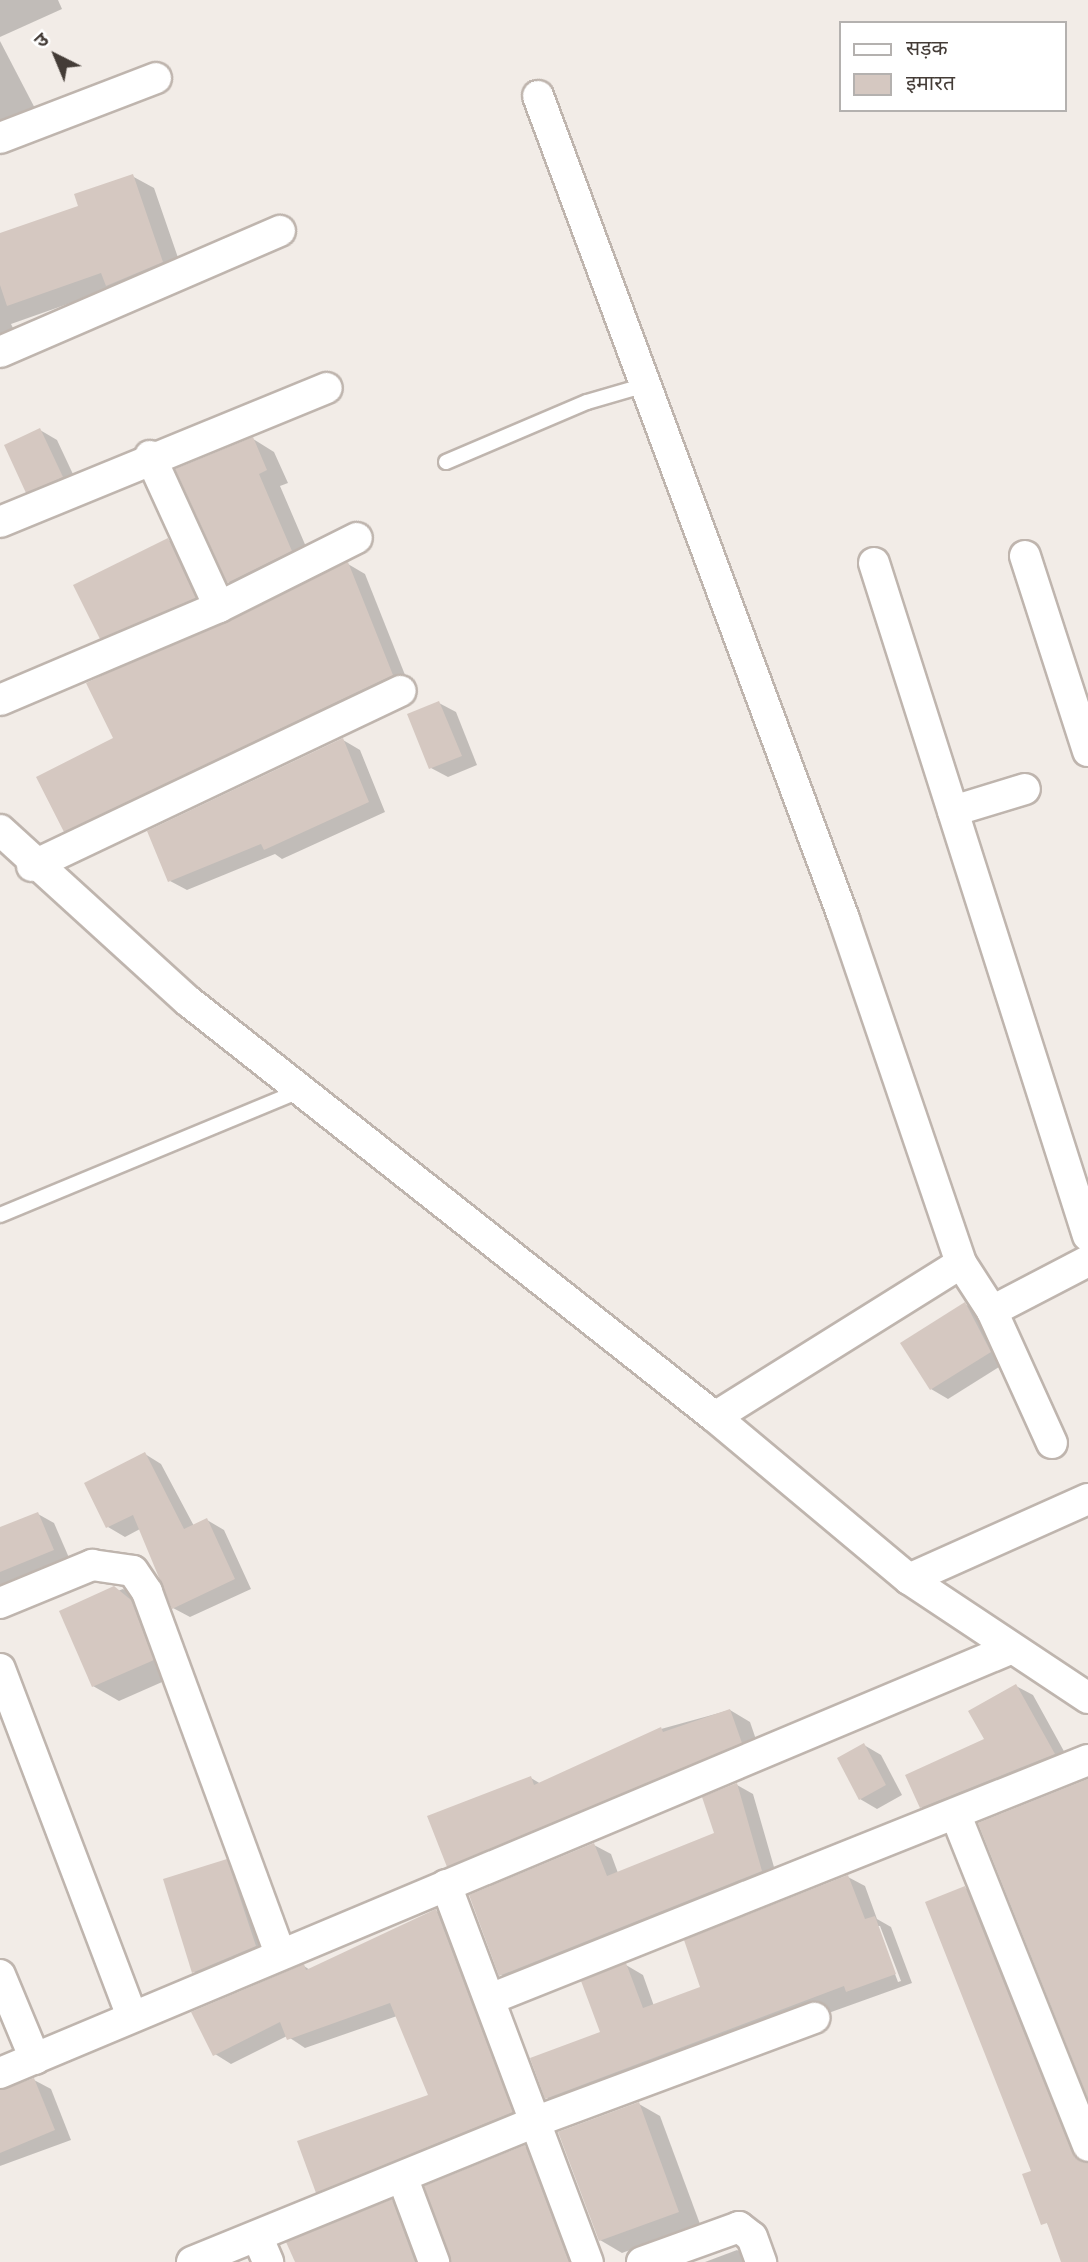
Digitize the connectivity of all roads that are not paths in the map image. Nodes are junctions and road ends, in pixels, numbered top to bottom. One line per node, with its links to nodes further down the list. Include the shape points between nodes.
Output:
1 (156, 78): 3 (street)
2 (538, 96): 6 (street)
3 (0, 138)
4 (280, 232): 5 (street)
5 (0, 352)
6 (645, 385): 9 (lane, via 587,402); 26 (street, via 844,919)
7 (327, 388): 8 (street)
8 (150, 456): 10 (street); 14 (street)
9 (446, 462)
10 (0, 522)
11 (357, 538): 14 (street)
12 (1024, 556): 17 (street)
13 (874, 563): 19 (street)
14 (219, 607): 16 (street)
15 (401, 691): 21 (street)
16 (0, 701)
17 (1088, 751)
18 (1026, 789): 19 (street)
19 (953, 811): 24 (street)
20 (0, 830): 21 (street)
21 (32, 866): 22 (street)
22 (299, 1091): 23 (lane); 28 (street)
23 (0, 1215)
24 (1088, 1236)
25 (1088, 1261): 27 (street)
26 (961, 1263): 27 (street); 28 (street)
27 (992, 1311): 29 (street)
28 (715, 1417): 31 (street)
29 (1052, 1443)
30 (1088, 1499): 31 (street)
31 (909, 1579): 33 (street)
32 (0, 1604): 39 (street, via 92,1565 133,1571 147,1592)
33 (1010, 1649): 35 (street); 38 (street)
34 (0, 1669): 42 (street)
35 (1088, 1698)
36 (1088, 1760): 37 (street)
37 (957, 1818): 41 (street); 47 (street)
38 (446, 1885): 39 (street); 41 (street)
39 (280, 1953): 42 (street)
40 (0, 1975): 44 (street)
41 (490, 1999): 46 (street)
42 (132, 2017): 44 (street)
43 (814, 2018): 46 (street)
44 (35, 2059): 45 (street)
45 (0, 2073)
46 (537, 2122): 48 (street); 52 (street)
47 (1088, 2146)
48 (403, 2179): 49 (street); 51 (street)
49 (263, 2250): 50 (street)
50 (192, 2262)
51 (434, 2262)
52 (587, 2262)
53 (642, 2262): 54 (street, via 739,2227 752,2237)
54 (761, 2262)

